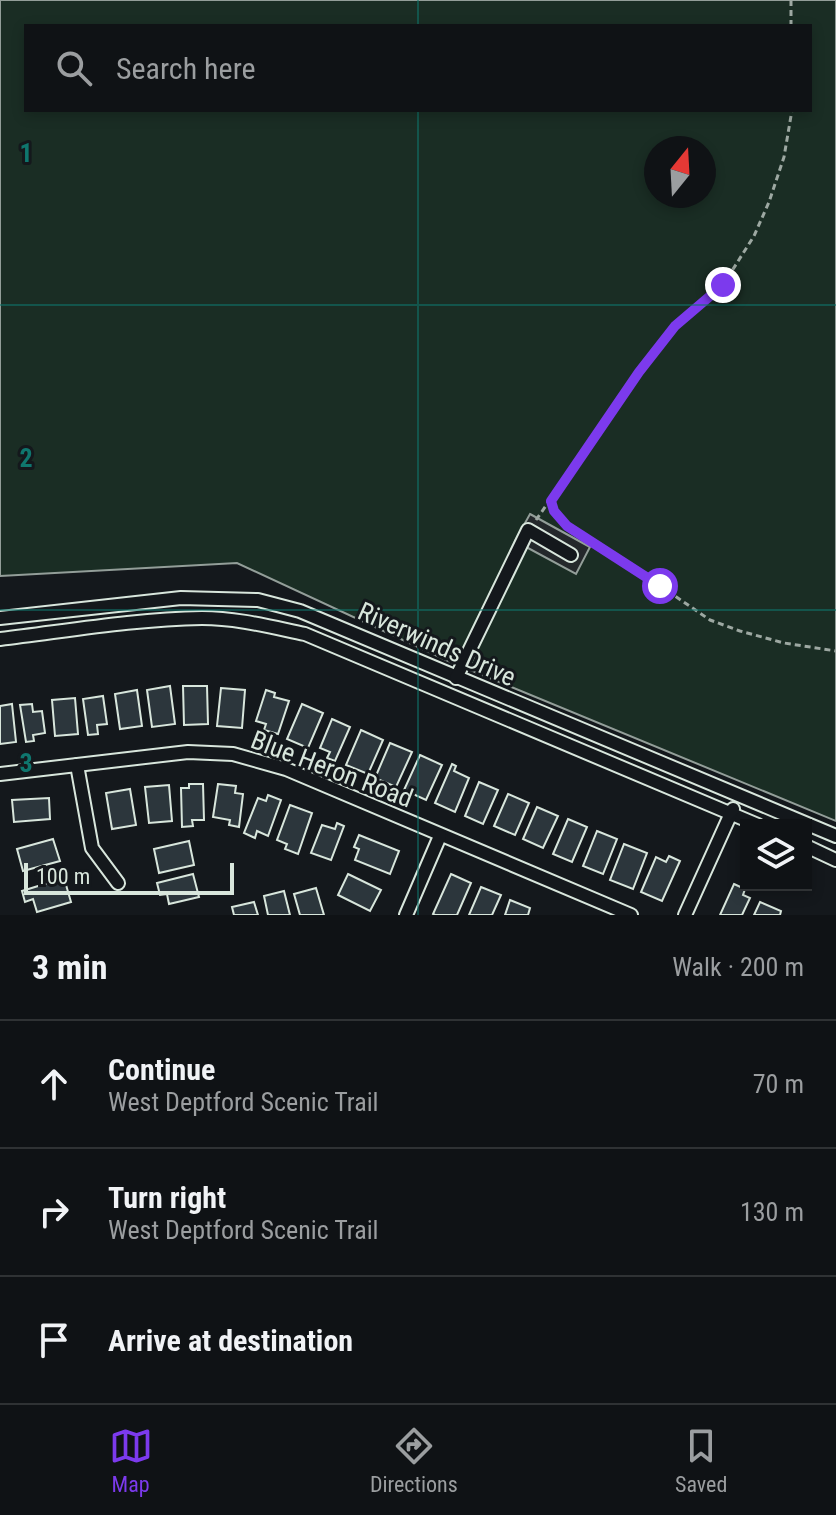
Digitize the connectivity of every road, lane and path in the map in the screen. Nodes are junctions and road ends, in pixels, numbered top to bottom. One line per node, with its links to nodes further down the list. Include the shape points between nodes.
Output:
1 (791, 0): 2 (path)
2 (791, 24)
3 (792, 112): 4 (path, via 784,157 754,236 723,285 675,326 639,372)
4 (551, 501): 5 (path); 9 (path, via 567,526 710,620 784,643)
5 (528, 530): 6 (street); 10 (street)
6 (571, 555)
7 (0, 618): 10 (street, Riverwinds Drive, via 181,598 258,600 335,623)
8 (0, 639): 14 (street, Riverwinds Drive, via 204,618 305,634)
9 (836, 651)
10 (456, 678): 13 (street, Riverwinds Drive)
11 (77, 765): 12 (street, Blue Heron Road); 16 (street, Blue Heron Road, via 188,752 233,754 286,769); 20 (street, via 92,848)
12 (0, 774)
13 (739, 795): 14 (street); 17 (street, Riverwinds Drive)
14 (731, 813): 15 (street, Riverwinds Drive); 23 (street)
15 (744, 819)
16 (440, 836): 21 (street); 22 (street, Blue Heron Road)
17 (836, 836)
18 (812, 849): 19 (street)
19 (836, 860)
20 (118, 883)
21 (406, 915)
22 (631, 915)
23 (685, 915)

